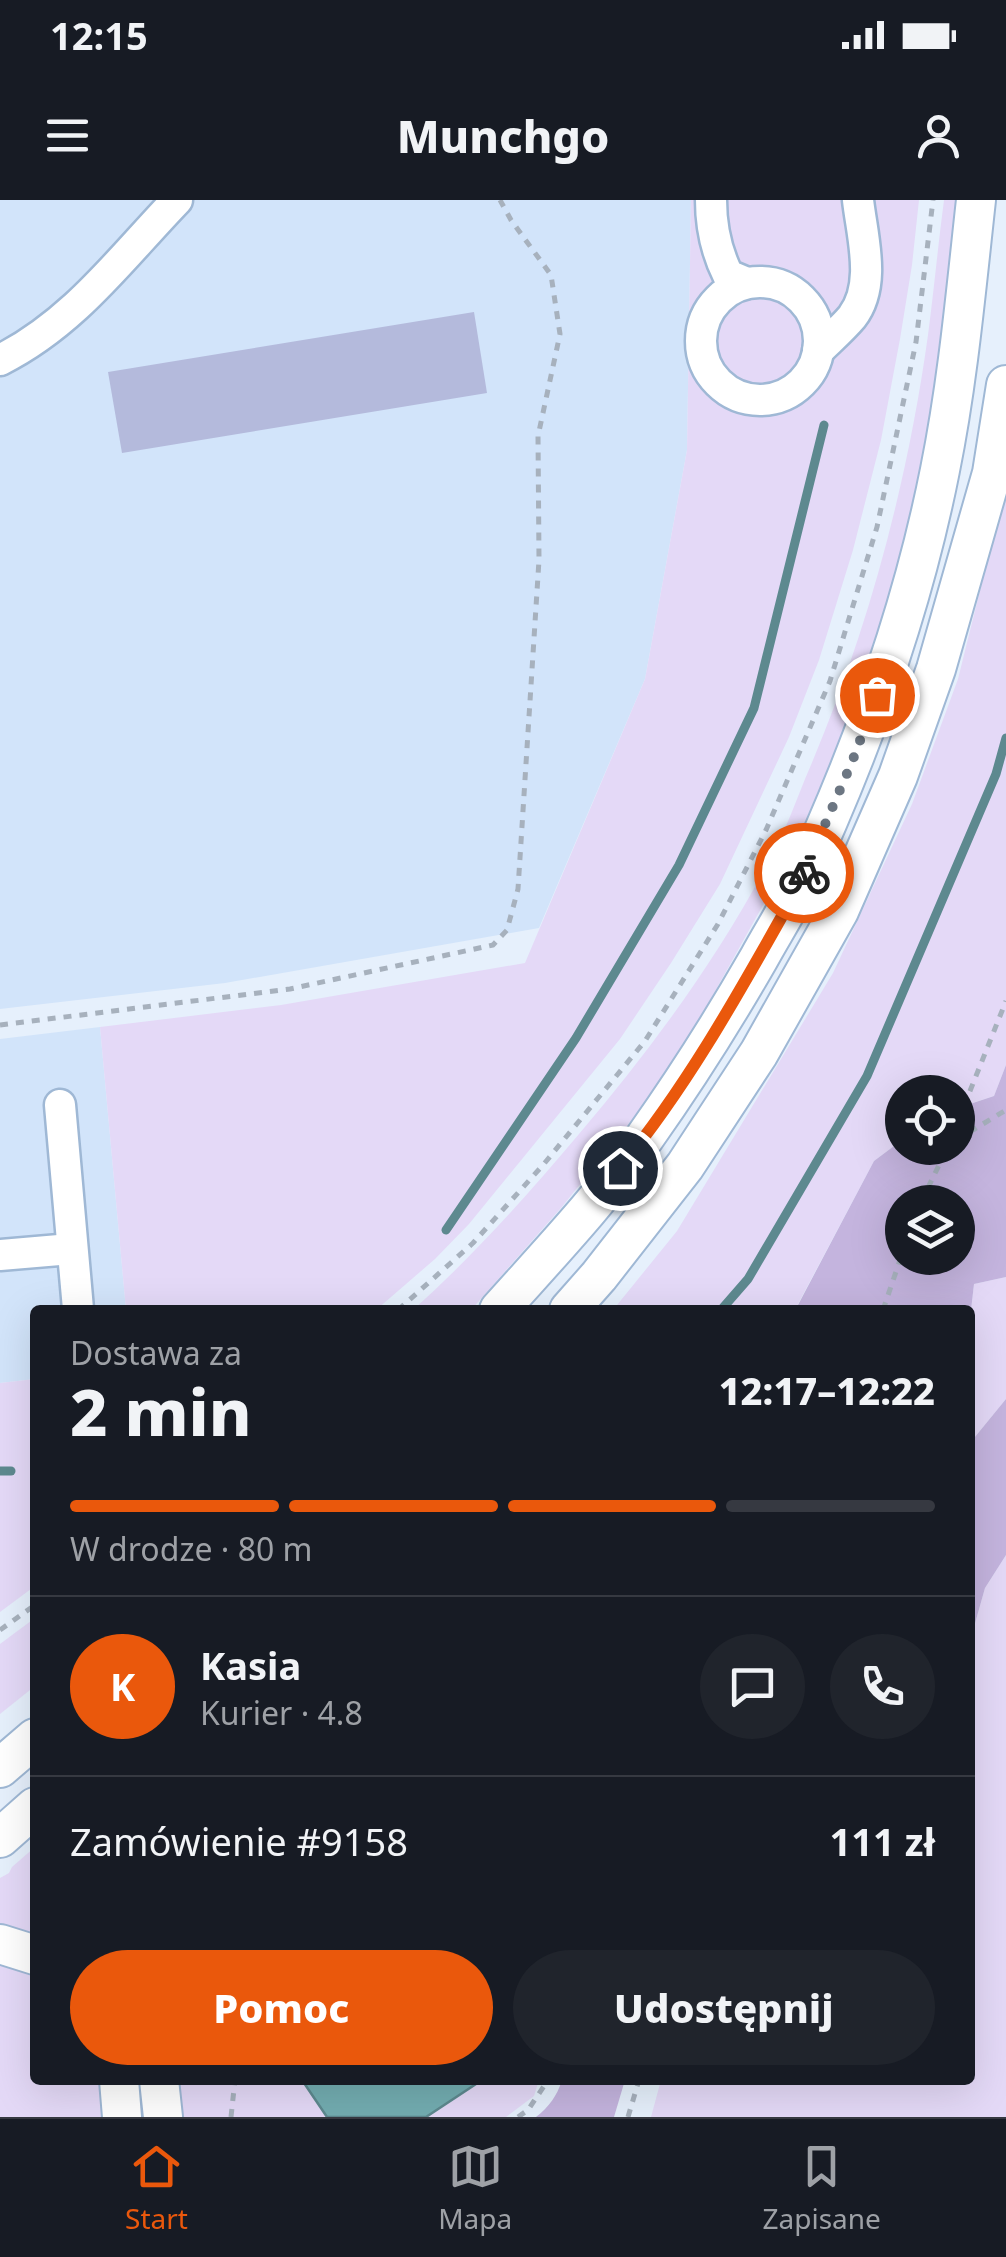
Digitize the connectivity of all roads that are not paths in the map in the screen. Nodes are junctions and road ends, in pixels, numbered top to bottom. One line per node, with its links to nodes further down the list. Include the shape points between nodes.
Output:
1 (177, 200): 7 (lane, via 55,325)
2 (711, 200): 5 (lane, via 721,260 728,275)
3 (858, 200): 6 (lane, via 865,285 854,314)
4 (976, 200): 13 (main road, via 940,470 889,661 852,762 794,895 719,1028 644,1140)
5 (747, 283): 6 (lane, via 785,287 801,298 818,332); 6 (lane, via 714,302 704,318 702,357 725,389 743,398 782,396 812,370)
6 (818, 351)
7 (0, 360)
8 (1006, 385): 14 (main road, via 992,474 936,668 839,911 685,1166)
9 (60, 1104): 10 (lane)
10 (71, 1249): 11 (lane); 12 (lane)
11 (0, 1255)
12 (78, 1305)
13 (503, 1305)
14 (573, 1305)
15 (30, 1742): 16 (main road)
16 (0, 1768)
17 (30, 1811): 18 (main road)
18 (0, 1838)
19 (0, 1944): 20 (main road)
20 (30, 1953)
21 (119, 2085): 23 (main road)
22 (159, 2085): 24 (main road)
23 (122, 2117)
24 (162, 2117)

